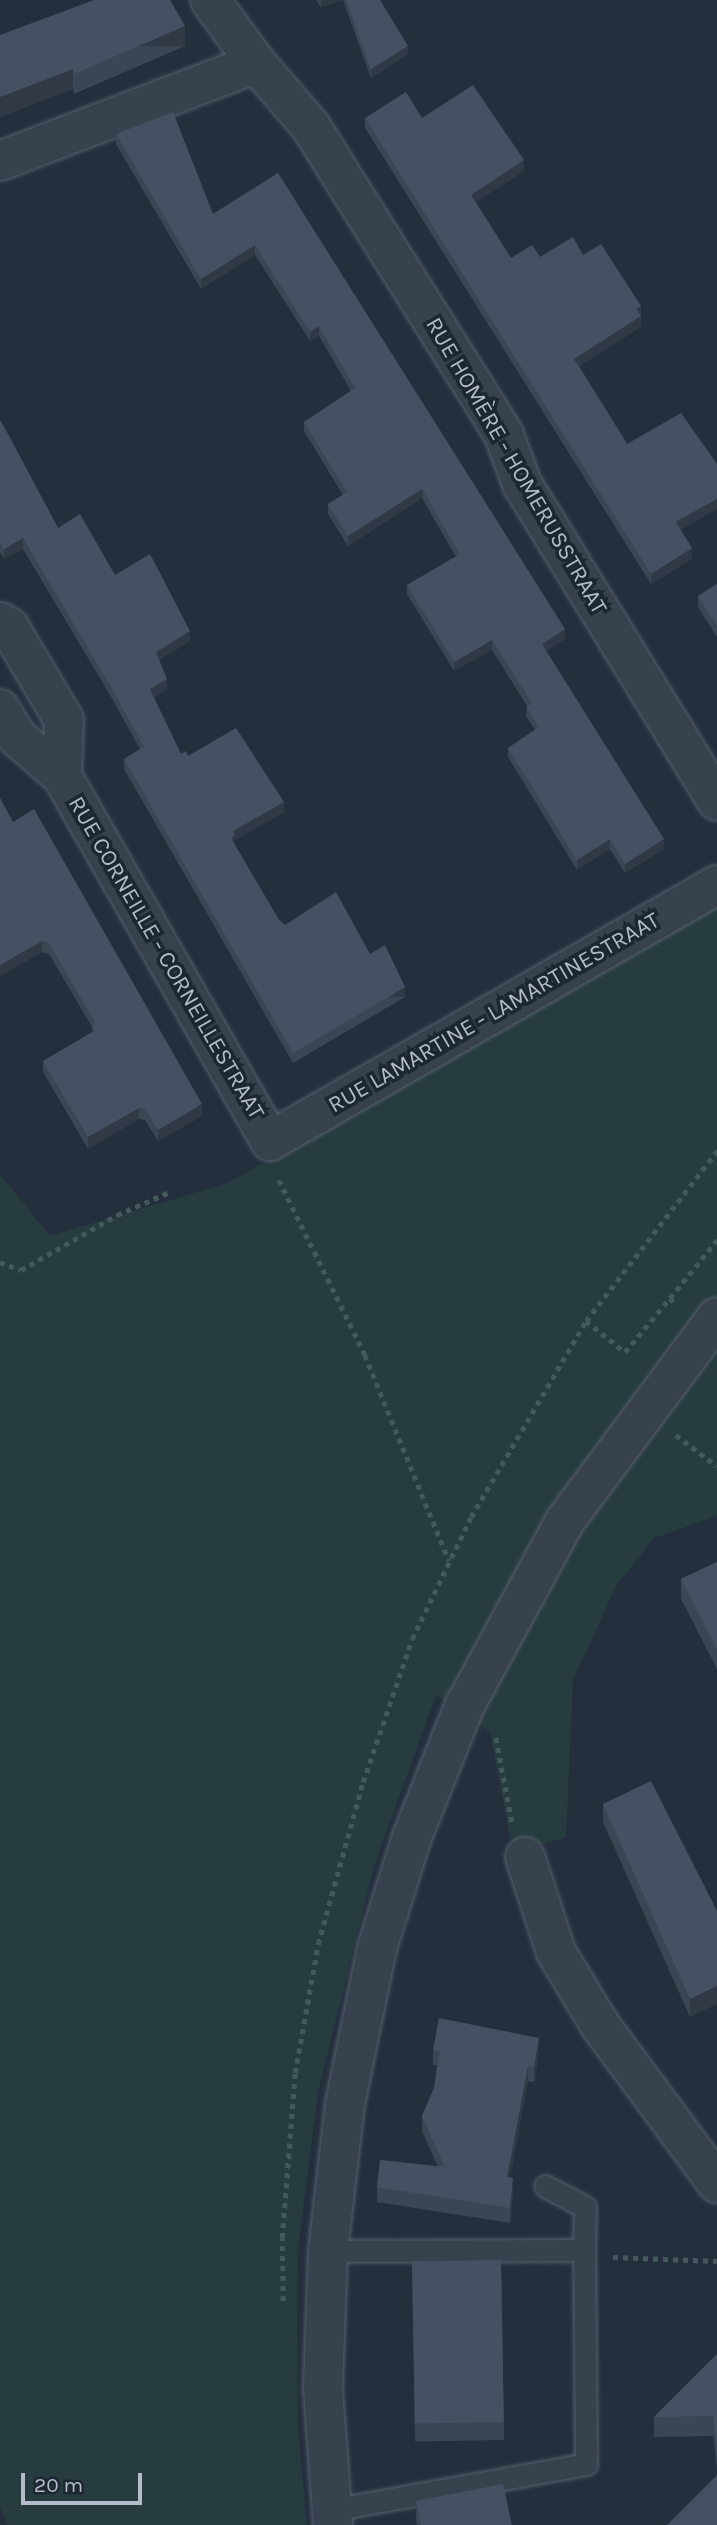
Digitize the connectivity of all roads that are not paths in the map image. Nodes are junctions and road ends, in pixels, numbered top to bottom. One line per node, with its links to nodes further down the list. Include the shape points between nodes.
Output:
1 (210, 0): 2 (street, RUE HOMÈRE - HOMERUSSTRAAT)
2 (256, 63): 3 (street); 7 (street, RUE HOMÈRE - HOMERUSSTRAAT, via 311,127 504,435 522,484)
3 (0, 161)
4 (0, 622): 6 (street, RUE CORNEILLE - CORNEILLESTRAAT, via 9,627 64,720)
5 (0, 709): 6 (street, RUE CORNEILLE - CORNEILLESTRAAT, via 17,737)
6 (62, 776): 9 (street, RUE CORNEILLE - CORNEILLESTRAAT)
7 (717, 801)
8 (717, 885): 9 (street, RUE LAMARTINE - LAMARTINESTRAAT)
9 (276, 1138)
10 (717, 1317): 14 (street, via 565,1521 464,1707 412,1837 377,1948 345,2104)
11 (525, 1857): 12 (street, via 556,1952 600,2025)
12 (717, 2183)
13 (545, 2186): 15 (lane, via 585,2207)
14 (328, 2251): 15 (lane); 16 (street, via 323,2388)
15 (584, 2253): 16 (lane, via 586,2464)
16 (332, 2518)

